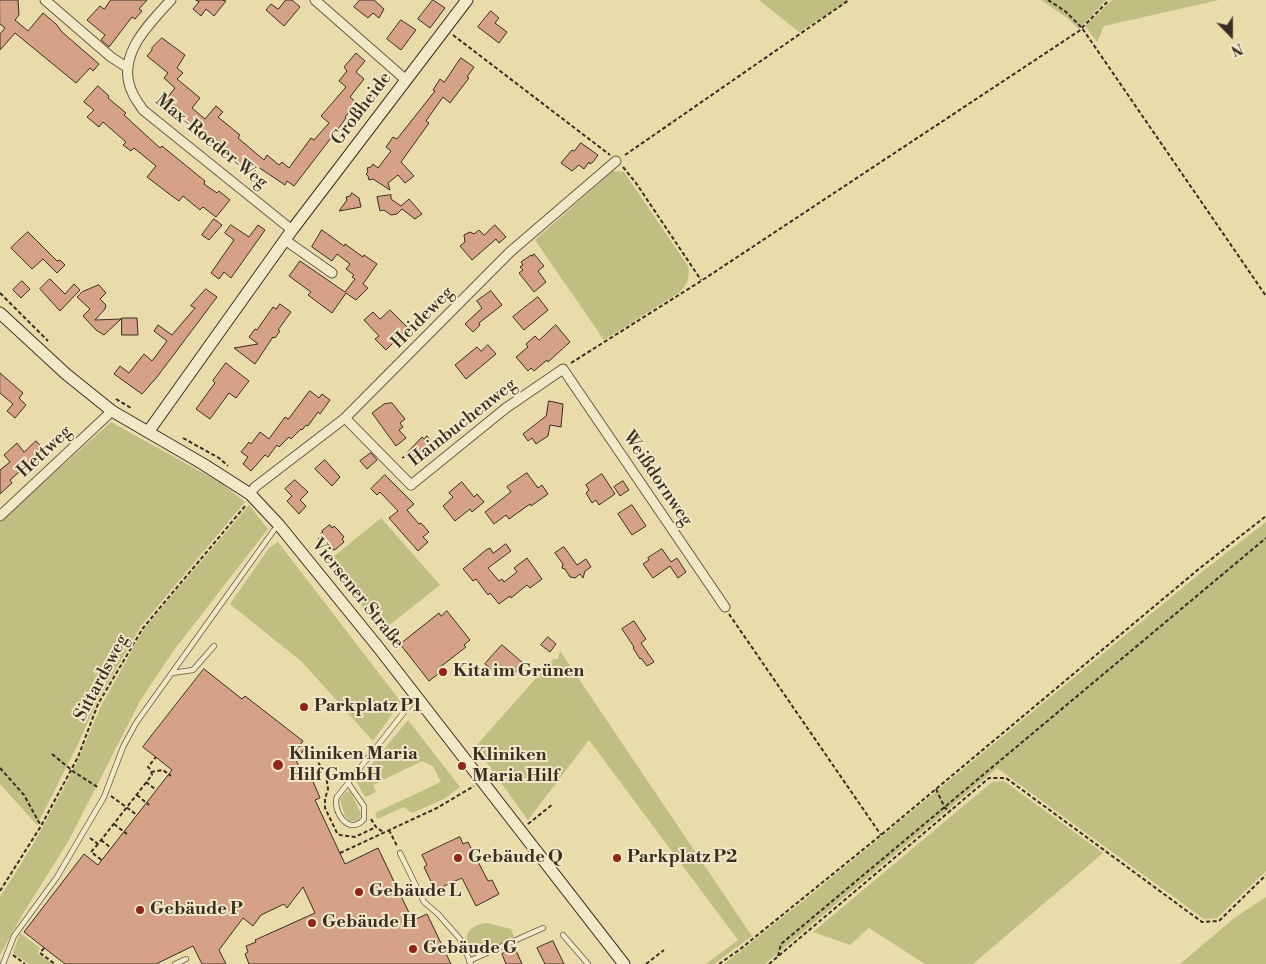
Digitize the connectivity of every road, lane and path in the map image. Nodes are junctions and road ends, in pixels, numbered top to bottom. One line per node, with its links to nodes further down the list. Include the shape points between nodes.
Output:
1 (45, 0): 10 (street)
2 (171, 0): 10 (street, Max-Roeder-Weg, via 134,46)
3 (315, 0): 11 (street)
4 (467, 0): 9 (main road, Großheide)
5 (849, 0): 12 (path)
6 (1048, 0): 8 (path)
7 (1109, 0): 8 (path)
8 (1082, 28): 16 (path); 17 (path)
9 (445, 29): 11 (main road, Großheide); 12 (path)
10 (128, 68): 13 (street, Max-Roeder-Weg, via 132,92 143,110)
11 (406, 80): 13 (main road, Großheide)
12 (616, 161): 16 (path, via 636,183); 21 (street, Heideweg, via 510,252)
13 (292, 230): 14 (main road, Großheide)
14 (285, 240): 15 (street); 22 (main road, Großheide)
15 (332, 273)
16 (701, 281): 19 (path)
17 (1266, 296)
18 (0, 314): 20 (main road, Viersener Straße)
19 (563, 369): 21 (street, Hainbuchenweg, via 506,408 411,485); 28 (street, Weißdornweg)
20 (112, 411): 22 (main road, Viersener Straße); 24 (street, Hettweg)
21 (346, 418): 23 (street, Heideweg, via 254,487)
22 (148, 432): 23 (main road, Viersener Straße)
23 (250, 494): 26 (main road, Viersener Straße); 35 (path, Sittardsweg, via 248,503 143,628 98,704)
24 (0, 516)
25 (1266, 516): 41 (path)
26 (279, 525): 30 (lane); 31 (main road, Viersener Straße)
27 (1266, 538): 49 (path)
28 (725, 607): 58 (path)
29 (214, 646): 30 (lane, via 193,670)
30 (172, 673): 43 (lane, via 136,723)
31 (416, 697): 38 (main road, Viersener Straße); 40 (lane)
32 (52, 754): 35 (path)
33 (156, 757): 36 (path, via 148,767)
34 (0, 768): 53 (path, via 24,795)
35 (72, 769): 43 (path); 53 (path, Sittardsweg)
36 (151, 772): 37 (path, via 163,770); 39 (path)
37 (171, 776)
38 (482, 781): 54 (path, via 437,808); 59 (main road, Viersener Straße)
39 (146, 782): 42 (path); 44 (path)
40 (348, 782): 47 (lane); 47 (lane, via 336,800 343,820 350,825 359,824 364,817)
41 (936, 789): 49 (path); 58 (path)
42 (156, 790)
43 (106, 792): 48 (path); 55 (lane)
44 (136, 795): 46 (path); 48 (path)
45 (553, 804): 59 (path, via 526,825)
46 (149, 805)
47 (364, 806): 56 (path, via 376,827)
48 (126, 807): 51 (path); 52 (path)
49 (945, 808): 50 (path); 73 (path, via 781,944)
50 (951, 811): 66 (path, via 989,778 1006,778 1202,922 1219,921); 73 (path)
51 (137, 815)
52 (114, 824): 57 (path); 60 (path)
53 (41, 826): 67 (path, Sittardsweg)
54 (389, 830): 56 (path); 64 (path)
55 (82, 832): 61 (path); 72 (lane, via 57,877 14,936)
56 (384, 832): 63 (path)
57 (127, 834)
58 (881, 834): 83 (path)
59 (524, 835): 81 (main road, Viersener Straße)
60 (101, 840): 61 (path); 62 (path)
61 (98, 844): 65 (path, via 91,852)
62 (111, 848)
63 (340, 853)
64 (400, 853): 75 (lane, via 424,902 460,939)
65 (103, 861)
66 (1266, 875)
67 (0, 891)
68 (543, 928): 75 (lane)
69 (563, 935): 80 (lane)
70 (44, 948): 78 (path, via 40,953)
71 (664, 950): 82 (path)
72 (8, 951): 76 (lane); 77 (path)
73 (778, 956): 84 (path)
74 (186, 959): 79 (lane)
75 (470, 962)
76 (3, 964)
77 (25, 964)
78 (54, 964)
79 (175, 964)
80 (588, 964)
81 (624, 964)
82 (646, 964)
83 (719, 964)
84 (769, 964)

